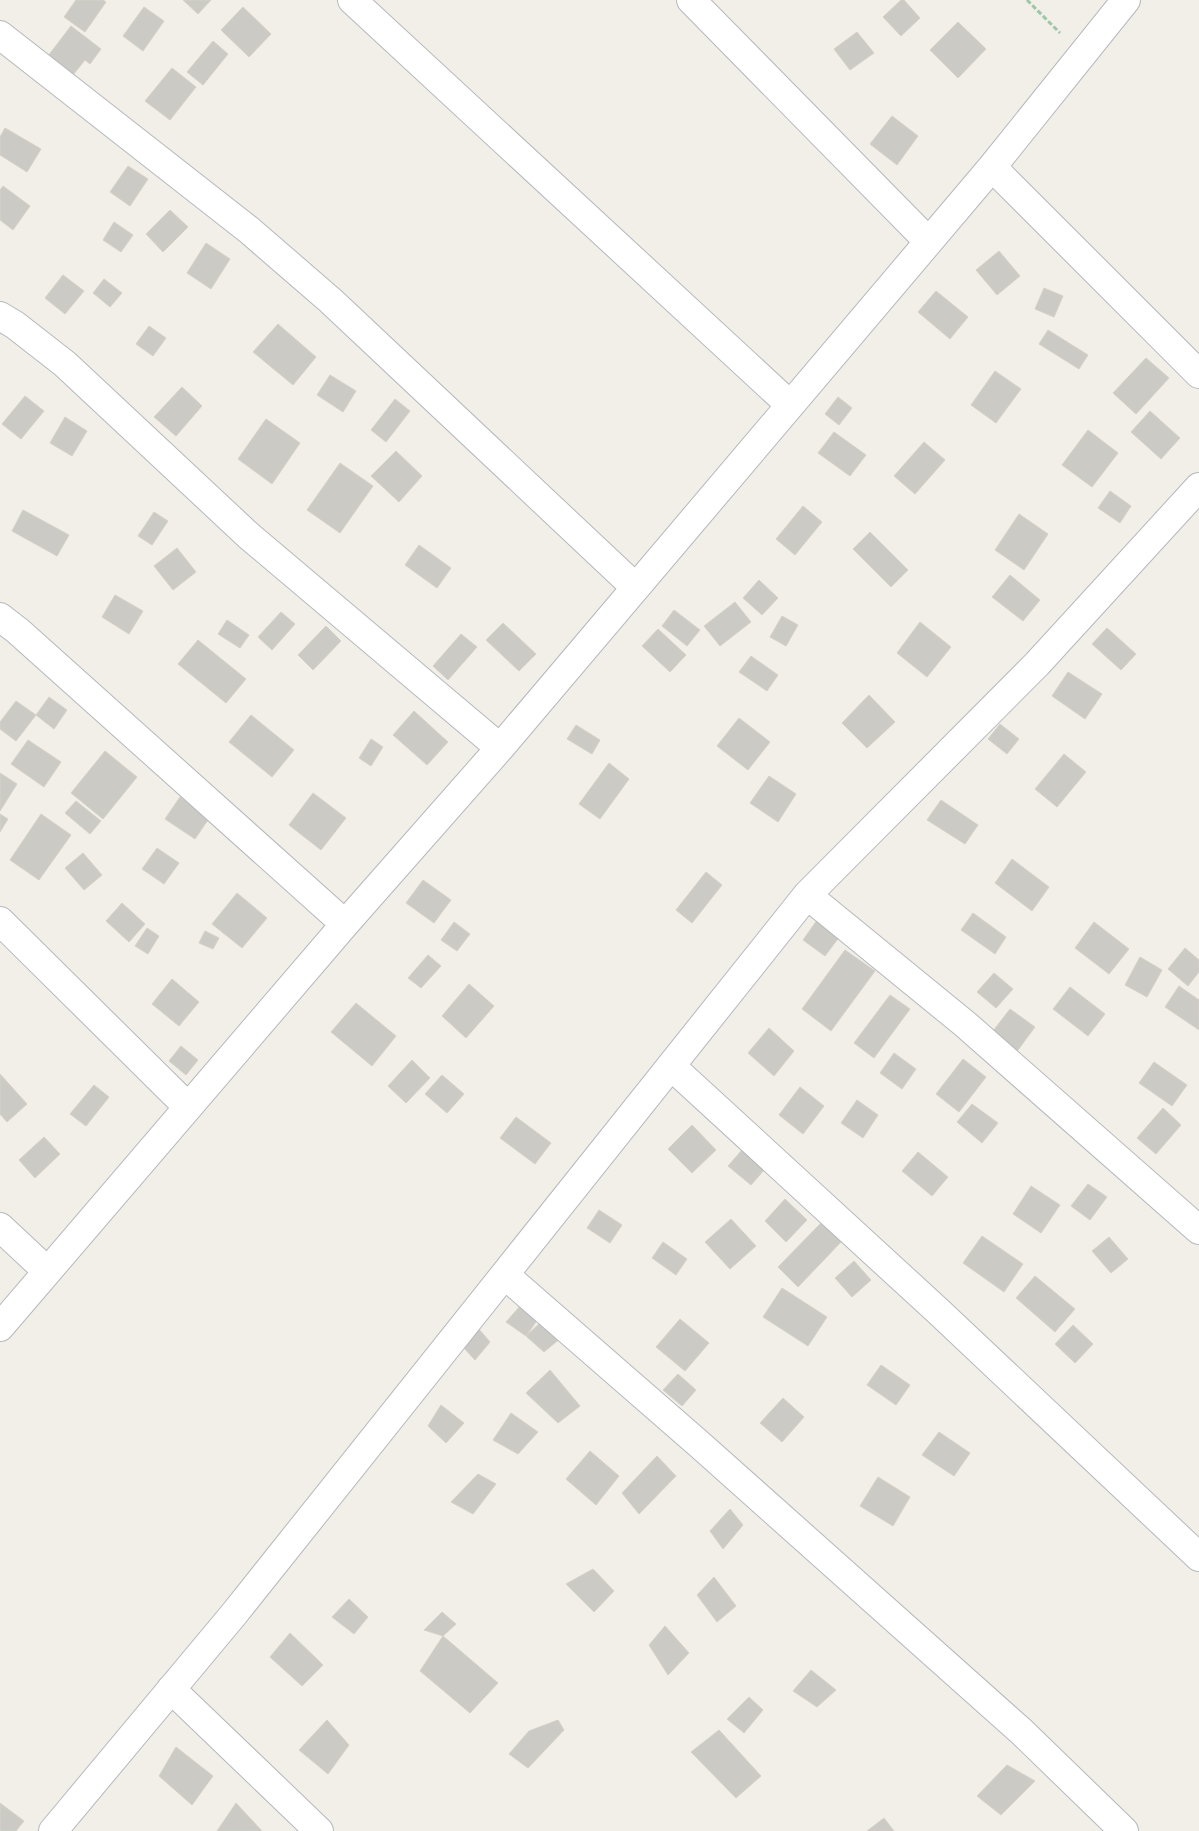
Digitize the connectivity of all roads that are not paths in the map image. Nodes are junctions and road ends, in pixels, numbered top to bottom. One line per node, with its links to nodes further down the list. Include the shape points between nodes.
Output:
1 (352, 0): 9 (street)
2 (691, 0): 6 (street)
3 (1126, 0): 5 (street)
4 (0, 35): 11 (street, via 249,230 323,295)
5 (992, 167): 6 (street); 8 (street)
6 (928, 241): 9 (street)
7 (0, 316): 13 (street, via 65,364 249,536)
8 (1199, 374)
9 (789, 404): 11 (street)
10 (1199, 487): 14 (street, via 1037,664)
11 (635, 587): 13 (street)
12 (0, 617): 16 (street)
13 (500, 748): 16 (street)
14 (807, 895): 17 (street); 20 (street, via 965,1024)
15 (0, 921): 18 (street)
16 (346, 924): 18 (street)
17 (671, 1066): 22 (street); 24 (street, via 938,1311)
18 (188, 1107): 21 (street)
19 (0, 1227): 21 (street)
20 (1199, 1230)
21 (47, 1271): 23 (street)
22 (505, 1275): 25 (street); 28 (street, via 1022,1732)
23 (0, 1327)
24 (1199, 1558)
25 (171, 1689): 26 (street); 27 (street)
26 (57, 1830)
27 (319, 1831)
28 (1124, 1831)

